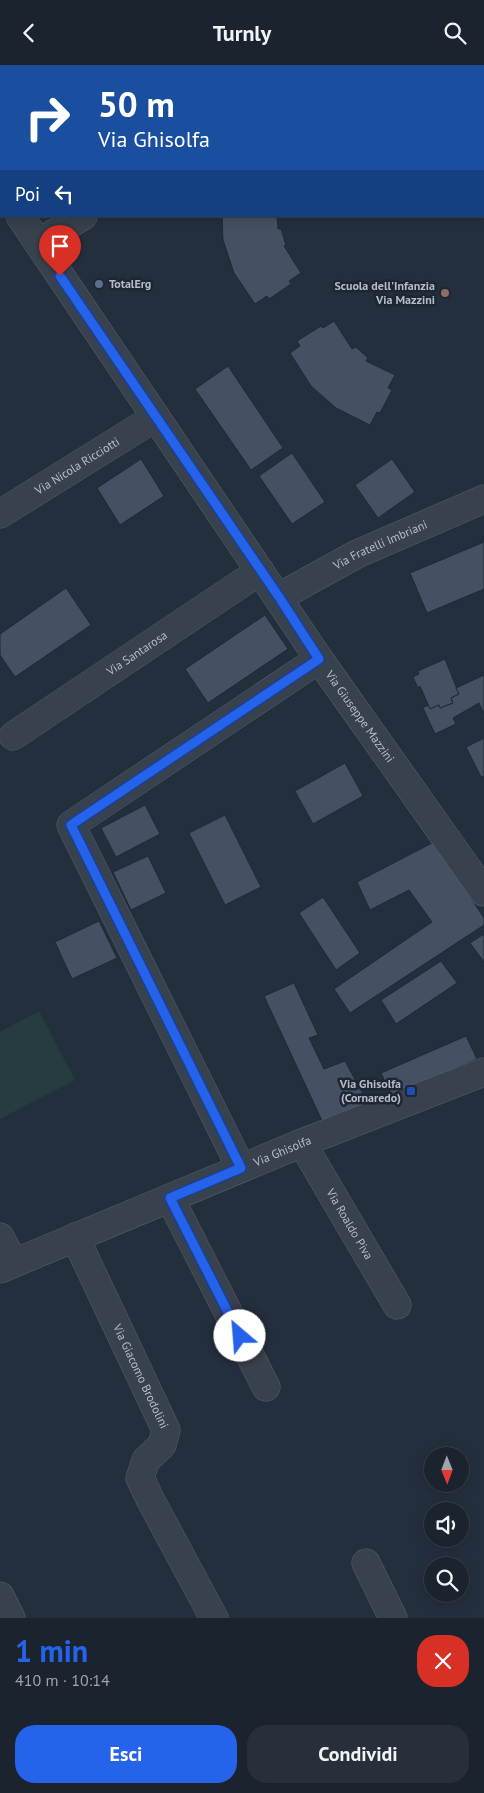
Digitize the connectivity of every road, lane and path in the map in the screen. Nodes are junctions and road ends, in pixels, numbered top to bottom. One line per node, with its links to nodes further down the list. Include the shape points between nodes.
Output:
1 (21, 217): 3 (street, Via Giuseppe Mazzini)
2 (81, 217): 3 (street)
3 (38, 243): 4 (street, Via Giuseppe Mazzini)
4 (156, 417): 6 (street, Via Nicola Ricciotti); 7 (street, Via Giuseppe Mazzini)
5 (484, 499): 8 (street, Via Fratelli Imbriani, via 357,554)
6 (0, 514)
7 (260, 571): 8 (street, Via Giuseppe Mazzini); 10 (street, Via Santarosa)
8 (279, 597): 9 (street, Via Giuseppe Mazzini)
9 (319, 659): 11 (street, Via Giuseppe Mazzini); 14 (street, via 71,825)
10 (12, 736)
11 (484, 892)
12 (484, 1072): 13 (street, Via Ghisolfa)
13 (302, 1143): 14 (street, Via Ghisolfa); 19 (street, Via Roaldo Piva)
14 (241, 1168): 15 (street, Via Ghisolfa)
15 (170, 1198): 17 (street, Via Ghisolfa); 20 (street)
16 (0, 1237): 18 (street)
17 (76, 1237): 18 (street, Via Ghisolfa); 24 (street, Via Giacomo Brodolini, via 166,1430 162,1445 146,1460 140,1477)
18 (6, 1266)
19 (397, 1305)
20 (266, 1387)
21 (366, 1563): 25 (street)
22 (0, 1596): 23 (street)
23 (11, 1618)
24 (214, 1618)
25 (393, 1618)

